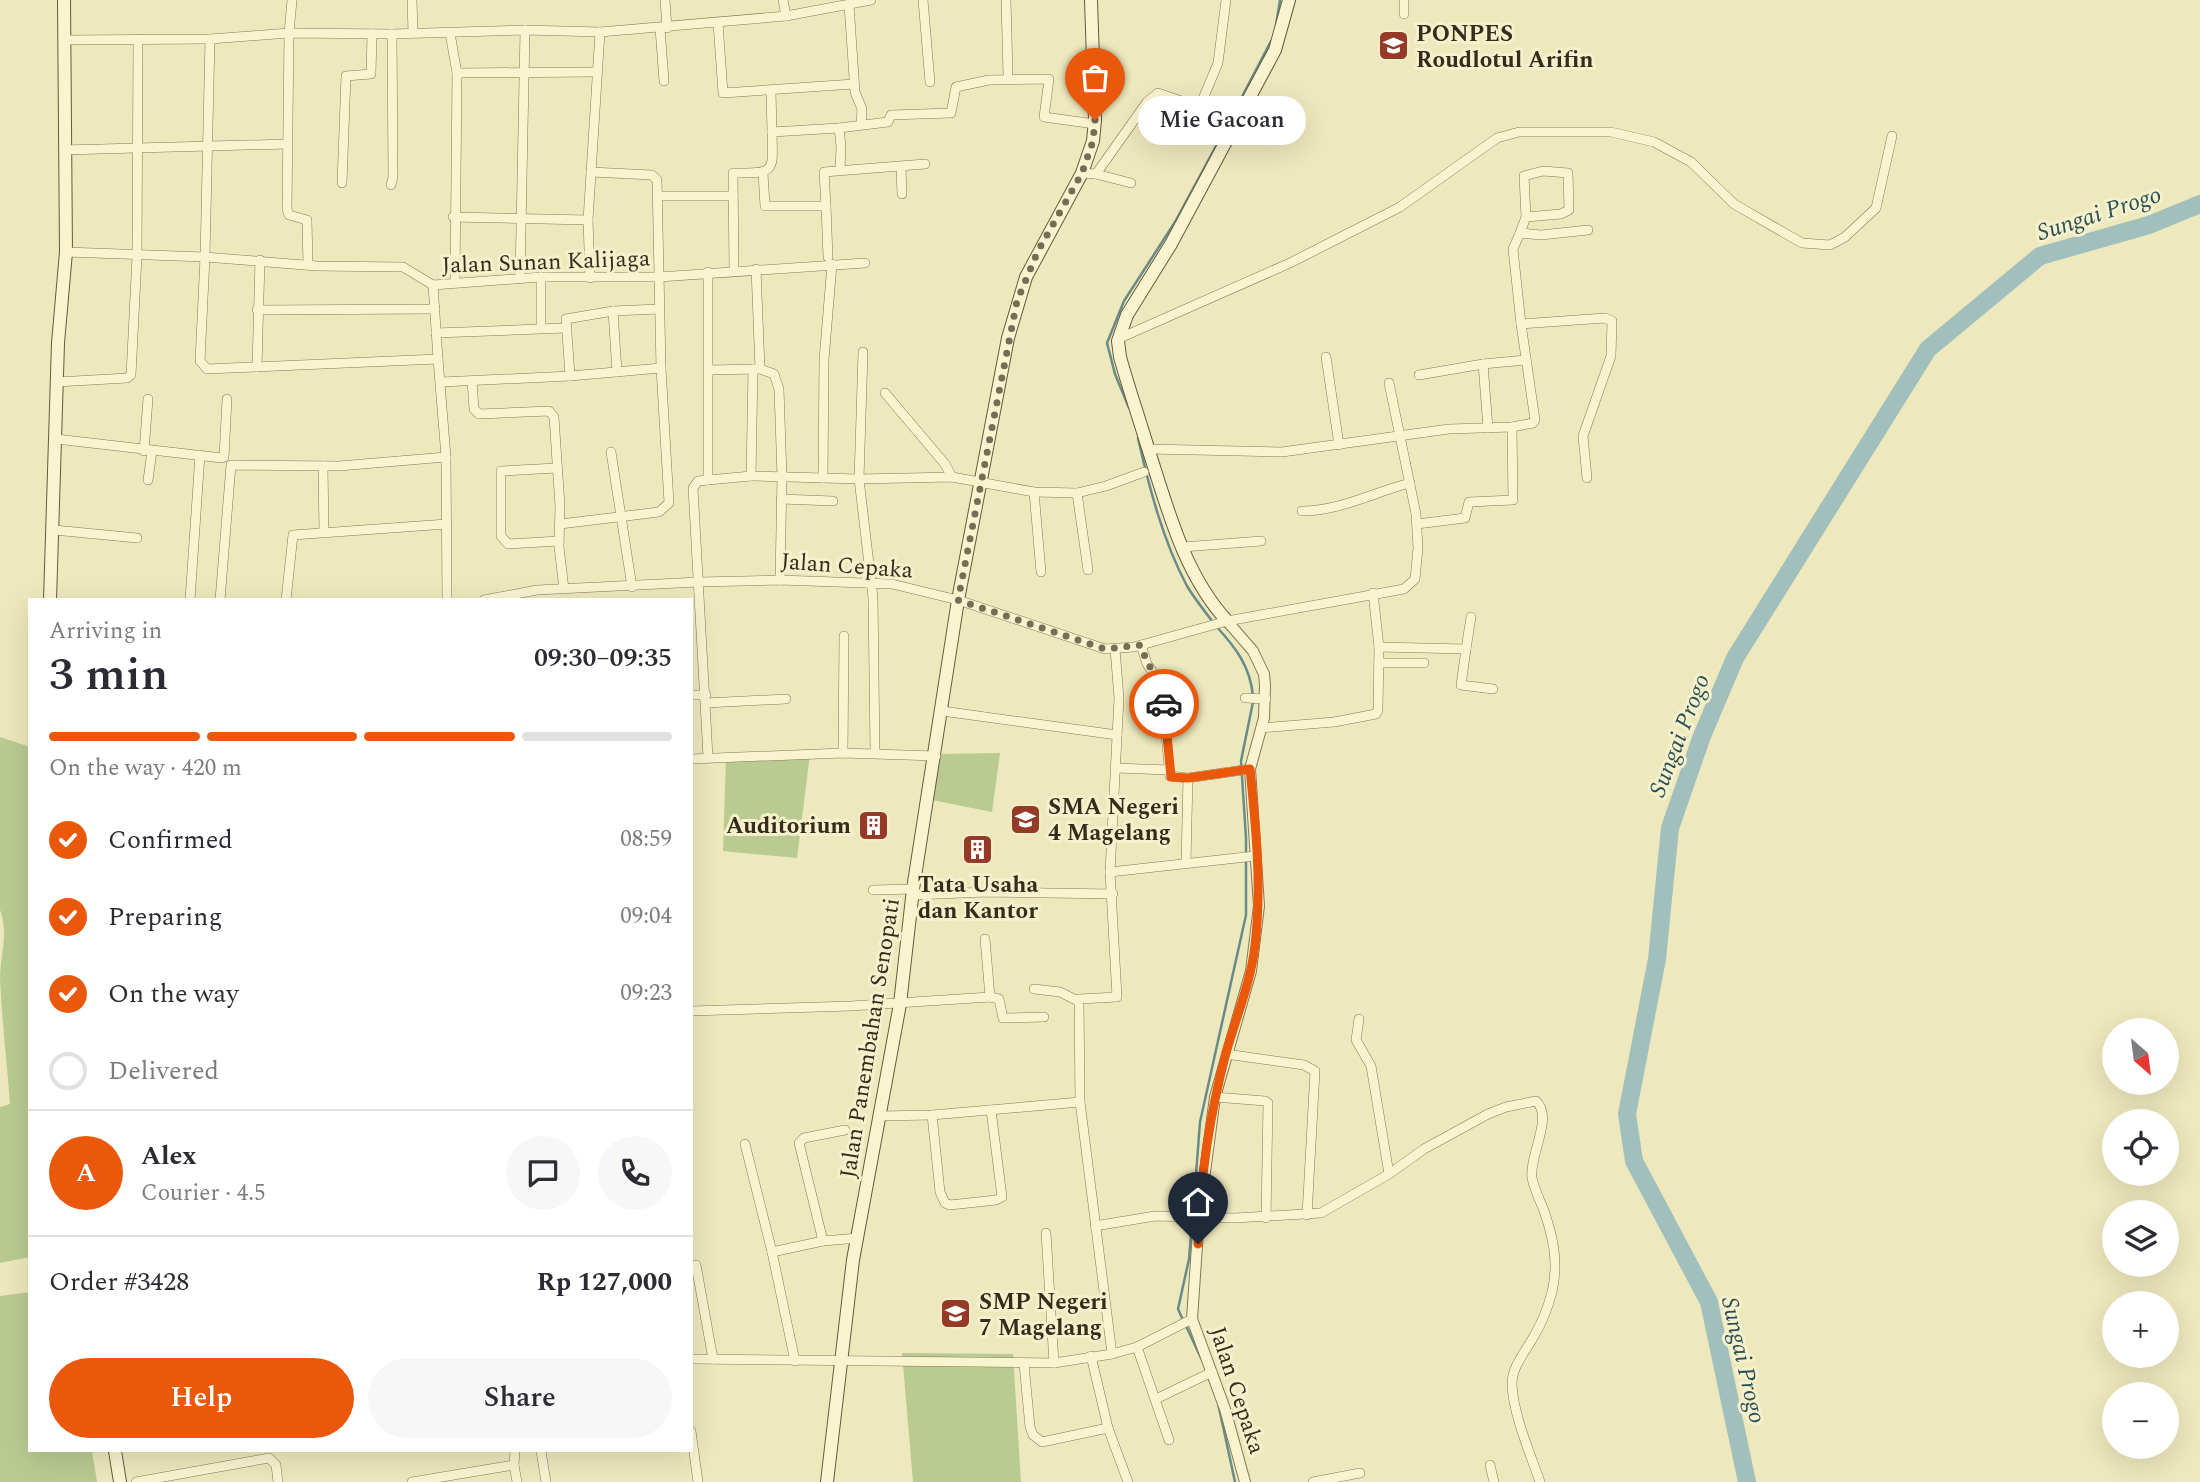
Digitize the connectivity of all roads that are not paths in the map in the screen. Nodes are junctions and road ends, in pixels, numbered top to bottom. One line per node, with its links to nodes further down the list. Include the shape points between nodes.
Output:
1 (64, 0): 27 (main road)
2 (292, 0): 20 (street)
3 (412, 0): 21 (street)
4 (665, 0): 17 (street)
5 (783, 0): 15 (street)
6 (871, 0): 13 (street)
7 (923, 0): 33 (street)
8 (1006, 0): 31 (street)
9 (1091, 0): 38 (main road, Jalan Panembahan Senopati)
10 (1226, 0): 36 (street, via 1217,63)
11 (1289, 0): 37 (main road, via 1275,50)
12 (1404, 0): 14 (street)
13 (849, 5): 15 (street); 34 (street)
14 (1404, 14)
15 (786, 16): 16 (street)
16 (718, 23): 17 (street); 35 (street, via 723,93)
17 (664, 28): 19 (street); 32 (street)
18 (525, 30): 19 (street); 22 (street); 30 (street)
19 (600, 32): 28 (street)
20 (289, 33): 23 (street); 25 (street); 43 (street)
21 (413, 33): 22 (street); 24 (street)
22 (450, 33): 29 (street)
23 (372, 34): 24 (street); 54 (street, via 371,74 346,76)
24 (392, 34): 56 (street)
25 (210, 38): 26 (street); 44 (street)
26 (138, 39): 27 (street); 45 (street)
27 (64, 40): 46 (main road)
28 (596, 72): 30 (street); 50 (street)
29 (457, 73): 30 (street); 61 (street)
30 (526, 74): 63 (street)
31 (1008, 75)
32 (664, 82)
33 (930, 82)
34 (854, 84): 35 (street); 39 (street, via 862,109)
35 (771, 91): 41 (street)
36 (1200, 106): 37 (street); 53 (street, via 1158,93)
37 (1236, 120): 91 (main road, via 1171,244 1127,315)
38 (1095, 124): 39 (street, via 1044,117 1049,79 1008,79 956,87 951,113 891,115 888,122); 52 (main road, Jalan Panembahan Senopati)
39 (861, 125): 40 (street)
40 (839, 128): 41 (street); 49 (street)
41 (772, 132): 51 (street, via 774,159)
42 (1892, 136): 91 (street, via 1876,208 1846,237 1830,245 1802,243 1734,204 1691,162 1654,142 1611,132 1519,132 1497,138 1400,207 1290,263)
43 (288, 144): 44 (street); 73 (street, via 287,211 307,219)
44 (207, 146): 45 (street); 69 (street)
45 (139, 148): 46 (street); 68 (street)
46 (64, 150): 67 (main road)
47 (925, 164): 48 (street)
48 (901, 167): 49 (street); 57 (street)
49 (840, 170): 60 (street, via 824,172)
50 (591, 172): 58 (street, via 652,175 658,183); 64 (street)
51 (763, 173): 59 (street, via 733,173); 60 (street, via 765,206)
52 (1082, 173): 53 (street); 132 (main road, Jalan Panembahan Senopati, via 1038,251 1017,301)
53 (1096, 174): 55 (street)
54 (342, 183)
55 (1131, 183)
56 (391, 185)
57 (902, 194)
58 (658, 196): 59 (street); 77 (street)
59 (733, 196): 74 (street)
60 (826, 206): 71 (street)
61 (453, 217): 63 (street); 81 (street)
62 (1526, 217): 62 (street, via 1525,175 1568,173 1569,210); 66 (street)
63 (520, 218): 64 (street); 80 (street)
64 (589, 220): 79 (street)
65 (1588, 230): 66 (street)
66 (1520, 233): 87 (street, via 1513,249)
67 (66, 253): 68 (street, Jalan Sunan Kalijaga); 105 (main road)
68 (137, 256): 69 (street, Jalan Sunan Kalijaga); 105 (street, via 131,375)
69 (205, 257): 70 (street, Jalan Sunan Kalijaga); 97 (street, via 201,364 207,369)
70 (260, 260): 73 (street, Jalan Sunan Kalijaga); 85 (street)
71 (830, 261): 72 (street, Jalan Sunan Kalijaga); 75 (street, Jalan Sunan Kalijaga); 127 (street)
72 (865, 263)
73 (308, 265): 82 (street, Jalan Sunan Kalijaga, via 403,267)
74 (734, 270): 75 (street, Jalan Sunan Kalijaga); 76 (street, Jalan Sunan Kalijaga)
75 (756, 270): 99 (street)
76 (708, 272): 77 (street, Jalan Sunan Kalijaga); 100 (street)
77 (659, 276): 79 (street, Jalan Sunan Kalijaga); 84 (street)
78 (541, 277): 79 (street, Jalan Sunan Kalijaga); 80 (street, Jalan Sunan Kalijaga); 88 (street)
79 (590, 278)
80 (520, 279): 81 (street, Jalan Sunan Kalijaga)
81 (455, 282): 82 (street, Jalan Sunan Kalijaga)
82 (433, 285): 83 (street)
83 (435, 309): 85 (street); 90 (street)
84 (659, 309): 86 (street); 98 (street)
85 (257, 310): 97 (street)
86 (613, 311): 89 (street, via 570,317); 101 (street)
87 (1521, 324): 95 (street); 128 (street, via 1612,321 1611,356 1583,436)
88 (541, 328): 89 (street); 90 (street)
89 (565, 328): 103 (street)
90 (436, 334): 94 (street)
91 (1120, 338): 116 (main road, via 1120,357)
92 (863, 352): 129 (street)
93 (1326, 357): 115 (street)
94 (438, 359): 97 (street); 106 (street)
95 (1526, 360): 96 (street); 111 (street, via 1535,420)
96 (1483, 364): 102 (street); 112 (street)
97 (257, 367)
98 (661, 368): 101 (street); 139 (street, via 668,503 659,512)
99 (756, 369): 100 (street); 124 (street); 125 (street, via 774,374 779,388)
100 (709, 370): 131 (street)
101 (617, 372): 103 (street)
102 (1419, 375)
103 (570, 376): 104 (street)
104 (472, 381): 106 (street); 122 (street, via 474,409 479,414 549,411 554,417)
105 (57, 382): 114 (main road)
106 (440, 383): 120 (street)
107 (1389, 383): 113 (street)
108 (885, 393): 126 (street)
109 (148, 399): 117 (street)
110 (227, 399): 119 (street, via 225,457)
111 (1512, 427): 112 (street); 142 (street, via 1513,499 1471,502 1465,518)
112 (1488, 428): 113 (street)
113 (1399, 436): 115 (street); 133 (street)
114 (56, 439): 117 (street); 143 (main road)
115 (1339, 445): 116 (street, via 1263,453)
116 (1149, 449): 148 (main road)
117 (148, 451): 119 (street); 130 (street)
118 (611, 452): 139 (street)
119 (200, 454): 159 (street)
120 (446, 457): 121 (street); 140 (street)
121 (323, 466): 144 (street); 160 (street, via 231,465)
122 (557, 468): 141 (street); 146 (street, via 502,471 501,536 508,544)
123 (1144, 471): 135 (street)
124 (751, 476): 125 (street); 131 (street)
125 (782, 477): 127 (street); 136 (street)
126 (952, 477): 129 (street); 132 (street)
127 (823, 478): 129 (street)
128 (1587, 478)
129 (859, 479): 153 (street)
130 (148, 480)
131 (708, 480): 152 (street, via 698,481 693,488)
132 (980, 482): 134 (street); 165 (main road, Jalan Panembahan Senopati)
133 (1410, 482): 138 (street, via 1335,508); 142 (street)
134 (1034, 492): 135 (street); 150 (street)
135 (1077, 493): 149 (street)
136 (781, 499): 137 (street); 151 (street)
137 (833, 501)
138 (1302, 511)
139 (621, 517): 141 (street); 154 (street)
140 (447, 524): 144 (street); 162 (street)
141 (560, 524): 146 (street)
142 (1417, 524): 157 (street, via 1415,579 1404,589)
143 (54, 530): 145 (street); 158 (main road)
144 (324, 532): 161 (street, via 291,537)
145 (137, 538)
146 (559, 541): 155 (street)
147 (1261, 541): 148 (street)
148 (1183, 547): 167 (main road, via 1204,594)
149 (1088, 570)
150 (1041, 572)
151 (780, 580): 152 (street, Jalan Cepaka); 153 (street, Jalan Cepaka)
152 (699, 582): 154 (street, Jalan Cepaka); 177 (street)
153 (872, 583): 165 (street, Jalan Cepaka); 183 (street)
154 (632, 587): 156 (street, Jalan Cepaka)
155 (564, 589): 156 (street, Jalan Cepaka); 163 (street, Jalan Cepaka)
156 (594, 589): 164 (street)
157 (1373, 593): 167 (street); 170 (street)
158 (50, 598)
159 (190, 598)
160 (220, 598)
161 (286, 598)
162 (447, 598)
163 (495, 598)
164 (595, 598)
165 (958, 600): 171 (street, Jalan Cepaka); 179 (main road, Jalan Panembahan Senopati)
166 (1471, 617): 172 (street)
167 (1227, 621): 169 (street, Jalan Cepaka); 180 (street, Jalan Cepaka, via 1260,662 1264,674 1255,698)
168 (844, 636): 182 (street)
169 (1141, 645): 171 (street, Jalan Cepaka); 188 (street, via 1162,692)
170 (1379, 646): 172 (street); 173 (street)
171 (1115, 649): 181 (street)
172 (1466, 649): 175 (street, via 1461,685)
173 (1379, 663): 174 (street); 180 (street, via 1376,714)
174 (1424, 663)
175 (1493, 689)
176 (693, 696): 177 (street)
177 (706, 699): 178 (street); 185 (street)
178 (786, 699)
179 (942, 711): 181 (street); 184 (main road, Jalan Panembahan Senopati)
180 (1261, 728): 189 (street, Jalan Cepaka)
181 (1117, 735): 187 (street)
182 (843, 753): 183 (street); 185 (street)
183 (875, 753): 184 (street)
184 (936, 756): 195 (main road, Jalan Panembahan Senopati)
185 (708, 757): 186 (street)
186 (693, 758)
187 (1116, 768): 188 (street); 193 (street)
188 (1169, 769): 190 (street, via 1171,777)
189 (1250, 769): 190 (street); 191 (street, Jalan Cepaka)
190 (1188, 778): 192 (street)
191 (1255, 856): 192 (street); 205 (street, Jalan Cepaka, via 1259,906 1255,947)
192 (1186, 862): 193 (street)
193 (1111, 872): 196 (street)
194 (873, 890): 195 (street)
195 (913, 892): 196 (street); 201 (main road, Jalan Panembahan Senopati)
196 (1112, 894): 200 (street, via 1117,997)
197 (985, 939): 199 (street)
198 (1034, 989): 200 (street)
199 (990, 997): 201 (street); 203 (street, via 999,999 1003,1018)
200 (1078, 1000): 207 (street)
201 (900, 1004): 202 (street); 210 (main road, Jalan Panembahan Senopati)
202 (693, 1011)
203 (1044, 1017)
204 (1359, 1018): 213 (street, via 1356,1040 1371,1066)
205 (1226, 1054): 206 (street, Jalan Cepaka); 214 (street, via 1304,1065 1315,1071)
206 (1215, 1097): 215 (street, Jalan Cepaka); 216 (street, via 1268,1103)
207 (1080, 1102): 208 (street); 217 (street)
208 (991, 1110): 209 (street); 209 (street, via 1002,1196 950,1205 940,1192)
209 (932, 1115): 210 (street)
210 (880, 1116): 219 (main road, Jalan Panembahan Senopati)
211 (845, 1130): 220 (street, via 799,1143)
212 (745, 1144): 221 (street)
213 (1389, 1174): 214 (street, via 1331,1209); 257 (street, via 1488,1114 1525,1102 1536,1101 1542,1107 1532,1178 1554,1240 1556,1267 1539,1328 1516,1367 1512,1385)
214 (1307, 1215): 216 (street)
215 (1199, 1217): 216 (street); 217 (street, via 1147,1216); 223 (street, Jalan Cepaka)
216 (1266, 1218)
217 (1095, 1226): 225 (street)
218 (1046, 1233): 231 (street)
219 (858, 1238): 220 (street); 229 (main road, Jalan Panembahan Senopati)
220 (823, 1241): 221 (street)
221 (772, 1252): 230 (street)
222 (696, 1265): 228 (street)
223 (1192, 1319): 224 (street); 233 (street, Jalan Cepaka)
224 (1137, 1347): 225 (street); 234 (street)
225 (1112, 1354): 226 (street)
226 (1091, 1356): 231 (street); 235 (street)
227 (693, 1359): 228 (street)
228 (713, 1359): 230 (street)
229 (841, 1360): 230 (street); 232 (street); 252 (main road, Jalan Panembahan Senopati)
230 (795, 1361)
231 (1054, 1363): 232 (street)
232 (1024, 1364): 235 (street, via 1030,1427 1042,1442)
233 (1212, 1372): 234 (street); 254 (street, Jalan Cepaka)
234 (1156, 1399): 236 (street)
235 (1108, 1427): 253 (street)
236 (1169, 1440)
237 (693, 1451): 251 (street)
238 (115, 1452): 245 (main road)
239 (515, 1452): 241 (street)
240 (541, 1452): 250 (street)
241 (514, 1465): 244 (street); 249 (street)
242 (1490, 1465): 256 (street)
243 (1360, 1473): 255 (street)
244 (462, 1477): 248 (street)
245 (120, 1482)
246 (136, 1482): 247 (street, via 269,1458 276,1465)
247 (278, 1482)
248 (414, 1482)
249 (517, 1482)
250 (546, 1482)
251 (698, 1482)
252 (827, 1482)
253 (1128, 1482)
254 (1245, 1482)
255 (1312, 1482)
256 (1494, 1482)
257 (1540, 1482)

